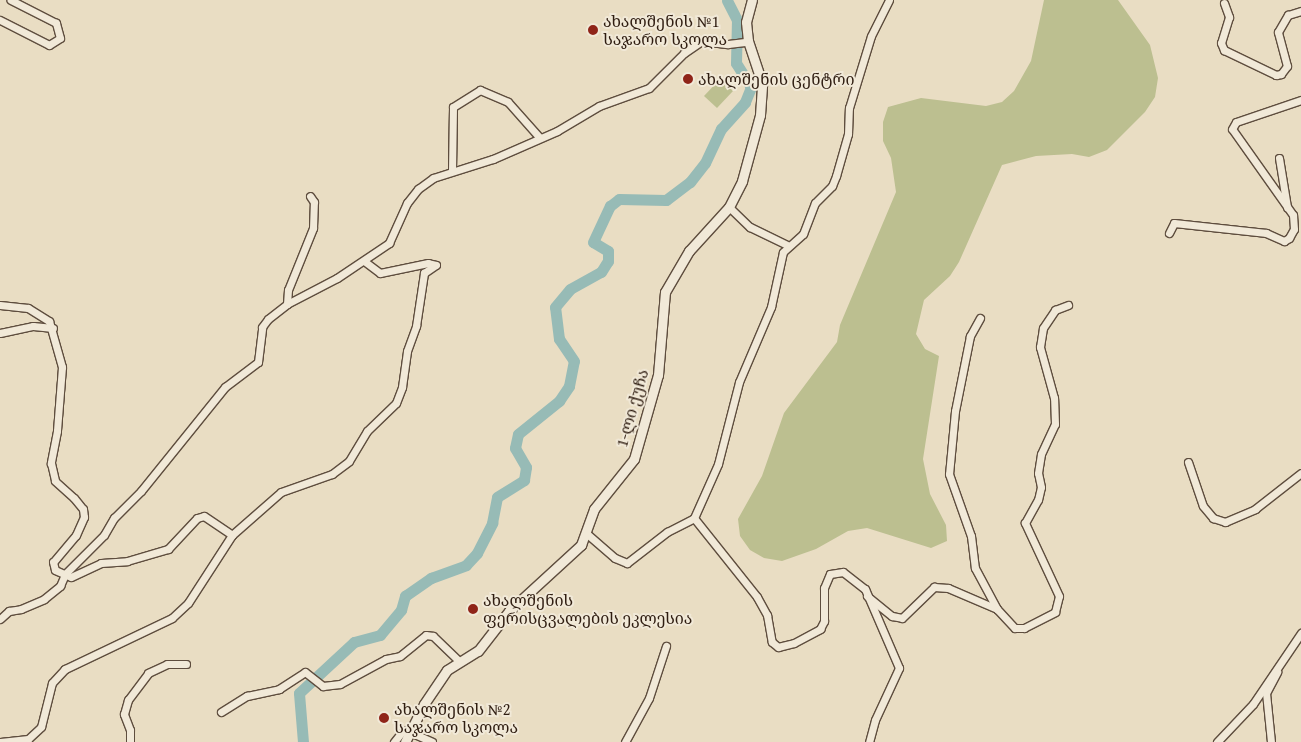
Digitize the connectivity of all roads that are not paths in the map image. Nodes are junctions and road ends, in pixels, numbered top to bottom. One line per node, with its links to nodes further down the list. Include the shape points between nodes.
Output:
1 (11, 0): 6 (street, via 56,23 60,38 49,45)
2 (752, 0): 7 (street, 1-ლი ქუჩა, via 746,22)
3 (889, 0): 16 (street, via 871,36 849,108 848,134 832,186 815,203 803,234)
4 (1224, 3): 5 (street, via 1229,17 1221,44 1224,50 1276,75 1281,74 1286,66 1278,32 1288,15)
5 (1301, 11)
6 (0, 20)
7 (747, 42): 9 (street, via 702,41 687,50 648,88 600,106); 13 (street, 1-ლი ქუჩა, via 762,83 760,116 742,181)
8 (1301, 100): 14 (street, via 1236,122 1232,129)
9 (540, 138): 11 (street, via 492,159); 11 (street, via 508,102 480,90 453,107)
10 (1279, 158): 14 (street)
11 (452, 171): 17 (street, via 433,178 418,189 407,203 389,243)
12 (310, 196): 18 (street, via 314,202 313,228 288,290)
13 (729, 207): 16 (street, via 750,227); 27 (street, 1-ლი ქუჩა, via 689,251 665,292 658,375 643,435 634,459 594,508)
14 (1287, 210): 15 (street, via 1293,215 1294,230 1284,241 1266,233 1174,224)
15 (1169, 233)
16 (787, 245): 26 (street, via 779,264 771,307 739,382 721,456)
17 (364, 261): 18 (street); 28 (street, via 380,273 428,263 436,265 424,273 416,326 406,351 402,387 396,402 367,431 349,461 332,474 282,492)
18 (287, 304): 29 (street, via 262,327 258,362 225,387 141,491)
19 (0, 305): 22 (street, via 40,313)
20 (1068, 305): 31 (street, via 1055,310 1043,328 1040,347 1054,398 1055,424 1041,454 1038,500 1025,523 1059,596 1058,601 1054,612 1024,628 1015,628)
21 (980, 318): 31 (street, via 970,336 955,411 949,474 971,536 975,568)
22 (53, 328): 23 (street, via 33,326); 29 (street, via 62,367 51,463 55,481 78,504 84,517 76,535 53,562 55,570)
23 (0, 333)
24 (1188, 462): 25 (street, via 1203,506 1213,518 1225,522 1255,509)
25 (1301, 473)
26 (694, 518): 27 (street, via 667,532 628,563 615,558); 30 (street, via 757,598 767,615 772,642 778,647 794,643 820,628 824,621 824,588 830,574 843,572 856,580)
27 (586, 533): 35 (street, 1-ლი ქუჩა, via 581,545 509,611 478,651)
28 (232, 535): 29 (street, via 204,516 197,518 168,549 127,561 101,563 72,577); 40 (street, via 188,603 172,618 65,669 52,683 41,727 28,739)
29 (65, 574): 32 (street, via 60,586 44,599 9,611)
30 (868, 596): 31 (street, via 892,616 902,618 934,587 948,588); 46 (street, via 900,668 875,720)
31 (997, 609)
32 (0, 619)
33 (1301, 633): 37 (street)
34 (666, 646): 45 (street, via 649,698)
35 (458, 660): 38 (street, via 433,636 426,635 400,656 386,659 340,684 323,686 305,672 279,689 247,696); 39 (street, 1-ლი ქუჩა, via 447,670)
36 (186, 664): 41 (street, via 167,664 148,673 128,700 124,714)
37 (1275, 670): 47 (street, via 1253,704); 48 (street, via 1278,674 1266,694)
38 (221, 712)
39 (411, 729): 42 (street, via 401,733); 43 (street, 1-ლი ქუჩა); 44 (street)
40 (0, 742)
41 (130, 742)
42 (394, 742)
43 (405, 742)
44 (432, 742)
45 (625, 742)
46 (869, 742)
47 (1218, 742)
48 (1271, 742)

